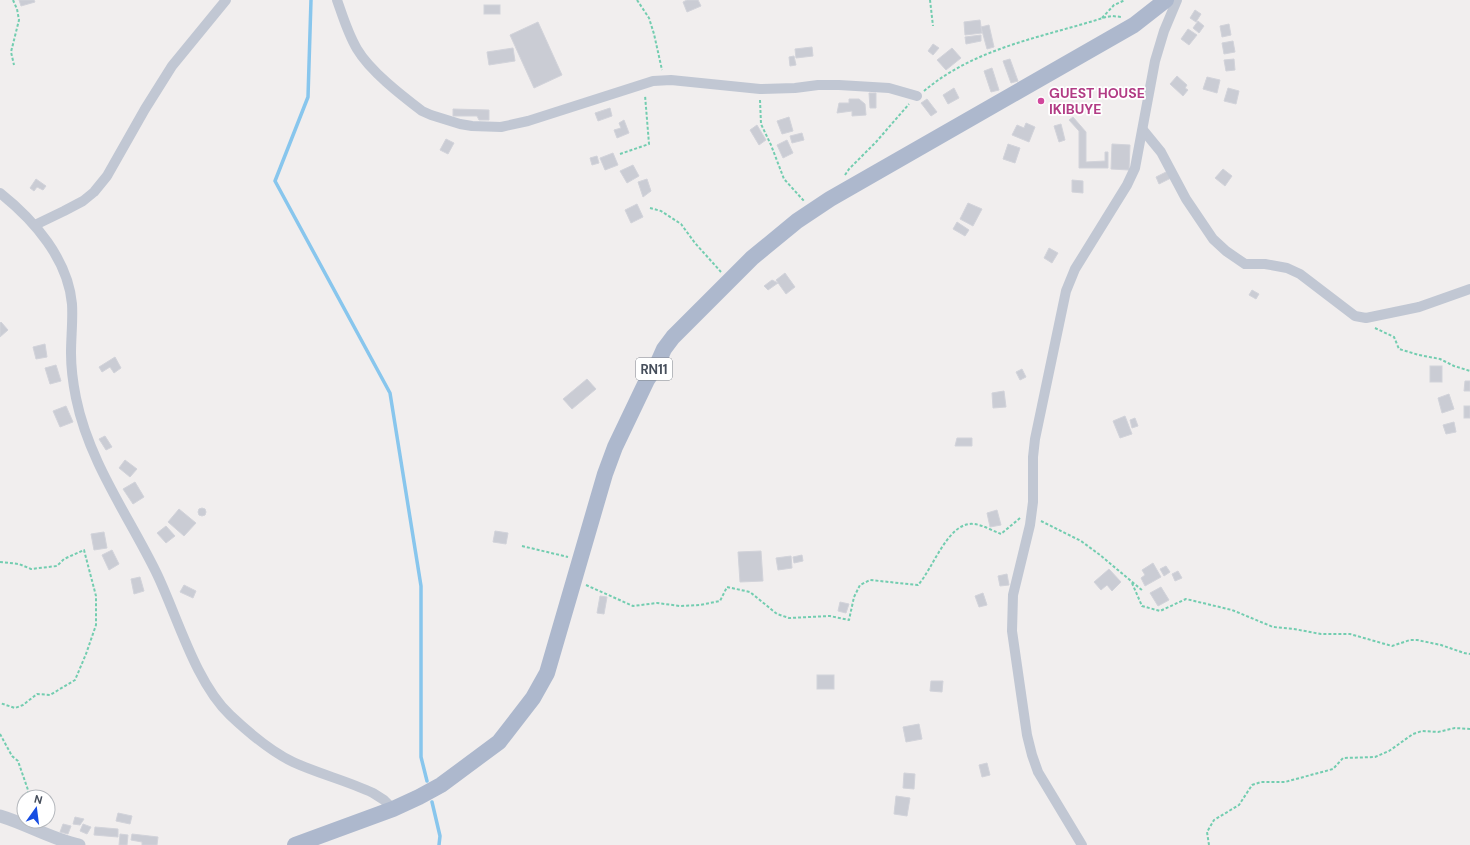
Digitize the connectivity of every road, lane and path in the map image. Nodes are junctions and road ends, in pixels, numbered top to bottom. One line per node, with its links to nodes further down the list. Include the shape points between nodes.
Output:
1 (13, 0): 12 (path, via 19,20 11,52)
2 (226, 0): 23 (street, via 172,66 107,176 94,192 83,201)
3 (338, 0): 14 (street, via 357,50 372,68 422,110 445,120 472,126 513,125)
4 (638, 0): 13 (path, via 649,18)
5 (930, 0): 11 (path)
6 (1125, 0): 9 (path, via 1114,5)
7 (1166, 0): 10 (main road, RN11)
8 (1177, 0): 17 (street, via 1155,61)
9 (1101, 19): 10 (path, via 1119,16); 16 (path, via 984,55 936,80)
10 (1134, 25): 19 (main road, RN11)
11 (933, 26)
12 (14, 65)
13 (665, 80): 14 (street); 15 (street)
14 (644, 84): 18 (path, via 649,144)
15 (760, 89): 16 (street, via 830,84 889,88); 22 (path, via 761,124 784,179)
16 (917, 96): 19 (path, via 846,173 844,179)
17 (1143, 130): 26 (street, via 1161,152 1186,199 1208,232 1226,251 1245,264 1265,264 1287,268 1300,274 1355,316); 28 (street, via 1131,178 1075,269 1066,291 1035,438)
18 (620, 154)
19 (847, 188): 22 (main road, RN11)
20 (0, 194): 23 (street)
21 (650, 208): 24 (path, via 661,211 681,224)
22 (812, 211): 24 (main road, RN11, via 769,243)
23 (35, 225): 40 (street, via 57,258 68,285 72,306 70,356 76,399 88,440 102,472 156,572 208,687 224,710 269,747 293,762 369,791)
24 (728, 280): 30 (main road, RN11, via 664,349 615,447)
25 (1470, 289): 26 (street, via 1419,307)
26 (1366, 318): 27 (path, via 1375,328 1394,337 1399,349 1440,359)
27 (1470, 371)
28 (1031, 517): 32 (path, via 1025,515 1001,534 974,524 960,527 953,533 918,585 870,580 860,585 854,597 849,620 830,616 789,618 777,614 750,592 727,587 720,601 707,604 680,606 657,603 633,606); 33 (path, via 1081,541); 44 (street, via 1017,574 1012,610 1012,631 1024,719 1038,772)
29 (522, 546): 30 (path)
30 (581, 561): 32 (main road, RN11)
31 (0, 562): 36 (path, via 19,564 31,569 57,566 64,559 84,550 96,596 96,625 75,680 50,695 37,694 15,708)
32 (575, 580): 40 (main road, RN11, via 547,673 533,698 499,742 441,785)
33 (1131, 581): 34 (path); 35 (path, via 1142,606 1160,611 1186,599 1232,610 1273,627 1321,634 1350,634 1392,646 1417,640)
34 (1143, 591)
35 (1470, 654)
36 (0, 703)
37 (1470, 729): 45 (path, via 1422,731 1413,734 1390,751 1375,757 1343,758 1333,769 1285,782 1261,782 1252,785 1239,804 1214,820 1207,832)
38 (0, 734): 39 (path, via 12,756 18,761)
39 (28, 789)
40 (393, 808): 43 (main road, RN11)
41 (0, 816): 42 (street, via 54,838)
42 (79, 845)
43 (295, 845)
44 (1082, 845)
45 (1209, 845)

